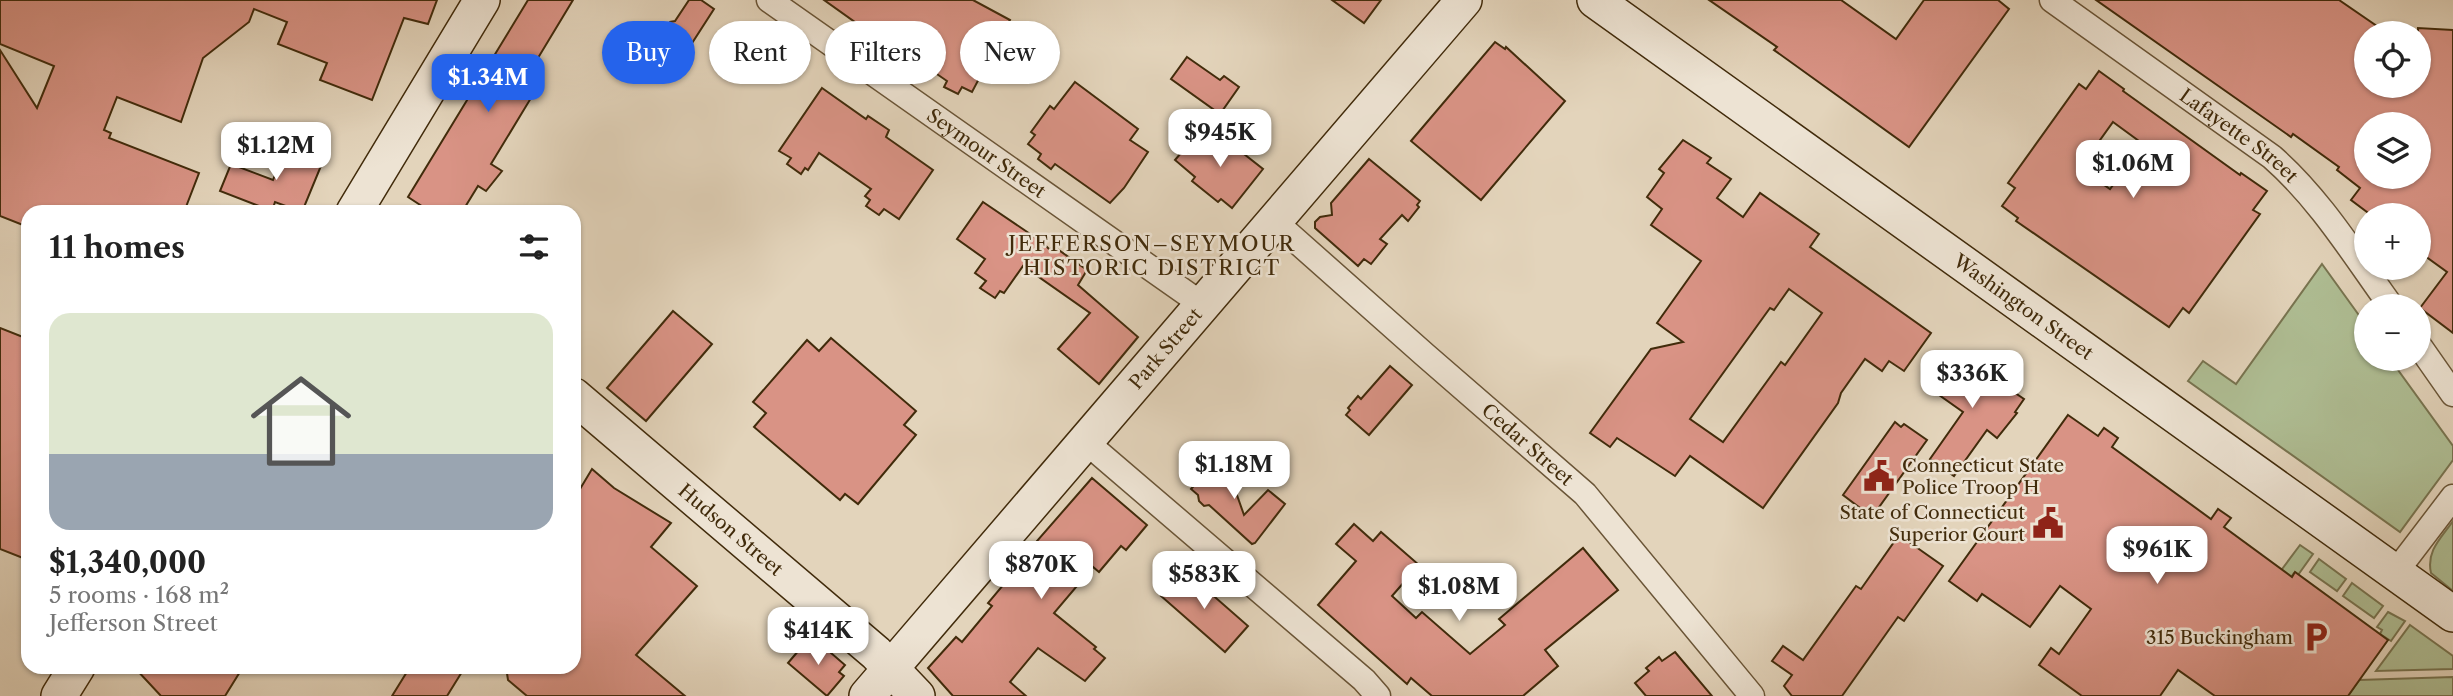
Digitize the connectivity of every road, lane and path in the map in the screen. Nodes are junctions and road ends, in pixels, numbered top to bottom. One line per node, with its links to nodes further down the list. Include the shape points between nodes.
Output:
1 (482, 0): 6 (main road)
2 (769, 0): 9 (street, Seymour Street)
3 (1464, 0): 7 (main road, Park Street)
4 (1595, 0): 15 (main road, Washington Street)
5 (2052, 0): 8 (street, Lafayette Street, via 2272,157 2310,194)
6 (360, 205)
7 (1274, 221): 9 (main road, Park Street); 21 (street, Cedar Street, via 1586,494)
8 (2382, 294)
9 (1203, 305): 13 (main road, Park Street)
10 (2431, 363): 11 (street)
11 (2453, 394)
12 (581, 402): 17 (main road, Hudson Street)
13 (1086, 442): 17 (main road, Park Street); 20 (street)
14 (2453, 497): 15 (street)
15 (2395, 573): 16 (main road, Washington Street)
16 (2453, 614)
17 (890, 668): 18 (main road, Park Street); 19 (main road, Hudson Street)
18 (867, 696)
19 (917, 696)
20 (1378, 696)
21 (1752, 696)

